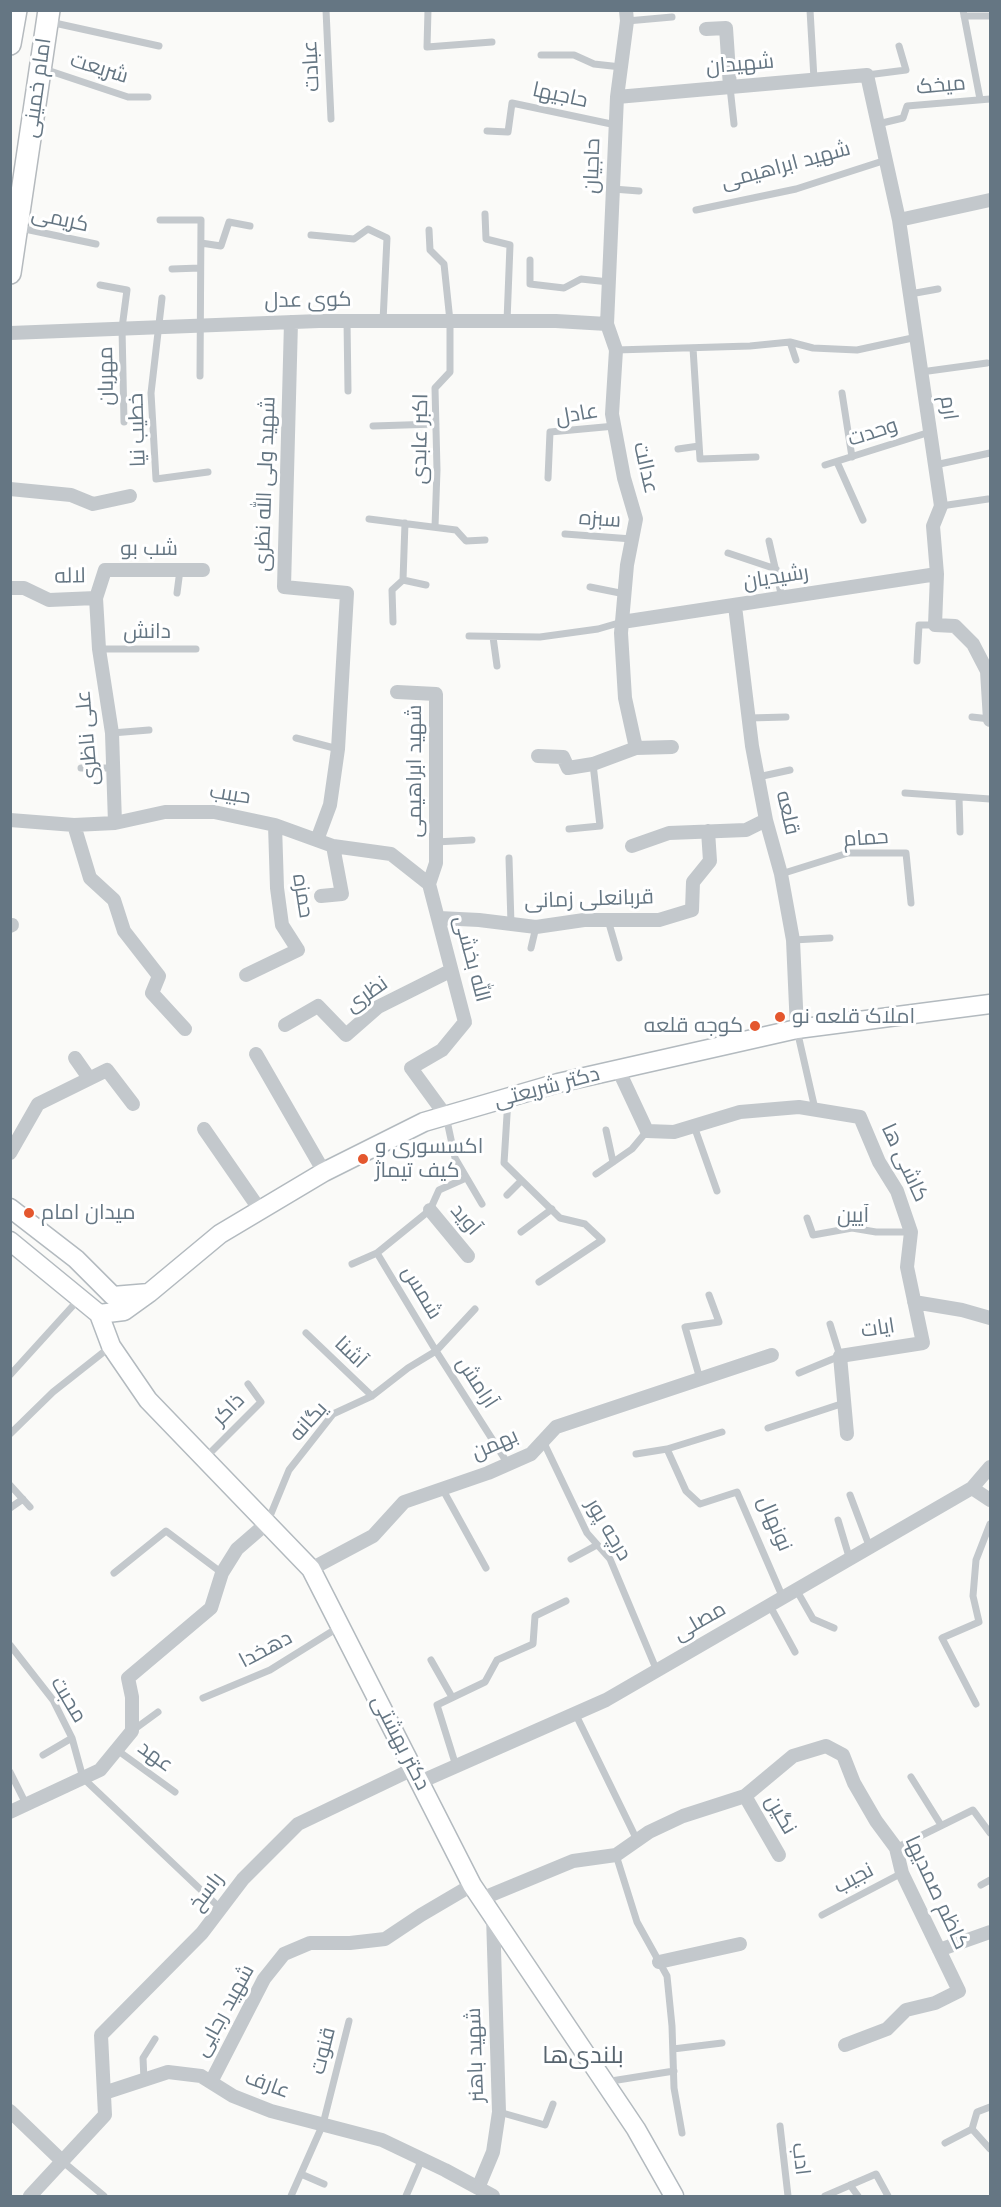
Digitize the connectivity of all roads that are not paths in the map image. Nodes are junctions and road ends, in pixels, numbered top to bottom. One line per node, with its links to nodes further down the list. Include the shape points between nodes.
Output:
1 (326, 10): 23 (lane, عبادت)
2 (428, 10): 10 (lane, via 427,47)
3 (810, 10): 17 (lane)
4 (964, 13): 7 (lane); 21 (lane, میخک)
5 (49, 16): 11 (lane); 15 (main road, امام خمینی)
6 (626, 16): 8 (lane); 14 (street, حاجیان)
7 (990, 16)
8 (672, 17)
9 (706, 29): 18 (street, via 726,28)
10 (492, 42)
11 (159, 46)
12 (899, 46): 16 (lane, via 906,70)
13 (541, 55): 14 (lane, via 574,55 594,64)
14 (621, 67): 20 (street, حاجیان)
15 (41, 68): 19 (lane, شریعت, via 128,97); 37 (main road, امام خمینی)
16 (867, 75): 17 (street, شهیدان); 25 (street, ارم)
17 (814, 80): 18 (street, شهیدان)
18 (730, 87): 20 (street, شهیدان); 24 (lane)
19 (148, 97)
20 (617, 97): 26 (street, حاجیان)
21 (980, 99): 22 (lane, میخک); 25 (lane, میخک, via 907,106 903,118)
22 (990, 99)
23 (330, 119)
24 (734, 124)
25 (878, 124): 28 (street, ارم)
26 (616, 125): 27 (lane, حاجیها, via 512,104 508,132); 29 (street, حاجیان)
27 (487, 131)
28 (886, 160): 32 (lane, شهید ابراهیمی, via 796,189); 35 (street, ارم)
29 (613, 189): 30 (lane); 46 (street, حاجیان)
30 (639, 191)
31 (990, 200): 35 (street)
32 (696, 210)
33 (485, 214): 54 (lane, via 486,239 510,245)
34 (160, 219): 40 (lane, via 201,219)
35 (899, 220): 49 (street, ارم)
36 (250, 226): 40 (lane, via 229,222 221,246)
37 (17, 228): 41 (lane, کریمی); 45 (main road, امام خمینی)
38 (429, 230): 53 (lane, اکبر عابدی, via 430,250 444,264)
39 (311, 235): 52 (lane, via 354,239 368,229 387,238)
40 (201, 243): 43 (lane)
41 (96, 244)
42 (530, 260): 46 (lane, via 530,284 564,288 581,279)
43 (200, 268): 44 (lane); 57 (lane)
44 (172, 269)
45 (10, 273)
46 (609, 282): 56 (street, حاجیان)
47 (100, 285): 59 (lane, مهربان, via 127,290)
48 (938, 289): 49 (lane)
49 (910, 294): 61 (street, ارم)
50 (162, 298): 58 (lane)
51 (347, 321): 52 (street, کوی عدل); 55 (street, کوی عدل); 69 (lane)
52 (384, 321): 53 (street, کوی عدل)
53 (450, 321): 54 (street, کوی عدل); 72 (lane, اکبر عابدی, via 450,372 435,388)
54 (507, 321): 56 (street, کوی عدل)
55 (291, 322): 57 (street, کوی عدل); 131 (street, شهید ولی الله نظری, via 284,586 347,593)
56 (607, 324): 64 (street, عدالت)
57 (200, 325): 58 (street, کوی عدل); 68 (lane)
58 (159, 327): 59 (street, کوی عدل); 84 (lane, خطیب نیا, via 151,393 156,479)
59 (122, 328): 60 (street, کوی عدل); 71 (lane, مهربان)
60 (10, 333)
61 (916, 337): 62 (lane, via 857,350 813,348); 67 (street, ارم)
62 (790, 342): 63 (lane); 65 (lane)
63 (693, 348): 64 (lane); 76 (lane)
64 (616, 350): 74 (street, عدالت, via 612,414)
65 (796, 360)
66 (987, 363): 67 (lane)
67 (921, 372): 75 (street, ارم)
68 (200, 376)
69 (348, 391)
70 (842, 393): 80 (lane)
71 (124, 422)
72 (436, 424): 73 (lane); 93 (lane, اکبر عابدی)
73 (373, 426)
74 (615, 426): 85 (lane, عادل, via 550,432); 95 (street, عدالت, via 636,519)
75 (930, 432): 80 (lane, وحدت); 83 (street, ارم)
76 (699, 446): 77 (lane); 79 (lane, via 700,459)
77 (678, 449)
78 (990, 453): 83 (lane)
79 (756, 457)
80 (852, 457): 81 (lane, وحدت)
81 (837, 462): 82 (lane, وحدت); 91 (lane)
82 (825, 465)
83 (935, 465): 89 (street, ارم)
84 (208, 472)
85 (548, 478)
86 (10, 489): 87 (street, via 71,495 93,504)
87 (130, 496)
88 (988, 499): 89 (lane)
89 (941, 506): 102 (street, ارم, via 933,526)
90 (369, 519): 92 (lane)
91 (863, 520)
92 (405, 523): 93 (lane); 103 (lane)
93 (435, 527): 96 (lane, via 456,530 466,541)
94 (565, 534): 95 (lane, سبزه)
95 (632, 539): 108 (street, عدالت)
96 (485, 540)
97 (770, 541): 99 (lane)
98 (728, 553): 99 (lane)
99 (776, 569): 110 (lane)
100 (180, 570): 101 (street, شب بو); 107 (lane); 109 (street, شب بو, via 105,570)
101 (203, 570)
102 (937, 574): 110 (street, رشیدیان); 114 (street, ارم)
103 (403, 580): 104 (lane); 112 (lane, via 392,590)
104 (426, 585)
105 (590, 587): 108 (lane)
106 (10, 588): 109 (street, لاله, via 24,588 49,600)
107 (177, 593)
108 (625, 594): 113 (street, عدالت)
109 (96, 598): 117 (street, شب بو)
110 (782, 598): 111 (street, رشیدیان)
111 (735, 606): 113 (street, رشیدیان); 124 (street, قلعه)
112 (393, 622)
113 (622, 622): 116 (lane, via 540,637); 130 (street, عدالت, via 626,698)
114 (935, 625): 119 (lane, via 919,625); 125 (street, via 955,626 974,644 987,671)
115 (469, 636): 116 (lane)
116 (493, 637): 120 (lane)
117 (99, 649): 118 (lane, دانش); 127 (street, علی ناظری)
118 (196, 649)
119 (917, 661)
120 (497, 666)
121 (397, 692): 151 (street, شهید ابراهیمی, via 436,694)
122 (786, 717): 124 (lane)
123 (972, 717): 125 (lane)
124 (749, 718): 137 (street, قلعه)
125 (990, 720)
126 (149, 730): 127 (lane)
127 (112, 733): 135 (street, علی ناظری)
128 (296, 738): 131 (lane)
129 (672, 747): 130 (street)
130 (636, 748): 133 (street)
131 (338, 749): 149 (street, شهید ولی الله نظری, via 330,805)
132 (538, 756): 133 (street, via 563,757 568,768)
133 (593, 764): 146 (lane, via 600,826)
134 (81, 768): 135 (lane)
135 (113, 768): 143 (street, علی ناظری)
136 (790, 770): 137 (lane)
137 (758, 777): 142 (street, قلعه)
138 (905, 793): 139 (lane)
139 (959, 797): 140 (lane); 148 (lane)
140 (990, 799)
141 (10, 820): 144 (street, حبیب)
142 (766, 820): 147 (street, via 746,830); 155 (street, قلعه)
143 (115, 823): 144 (street, حبیب); 145 (street, حبیب, via 165,812 214,812)
144 (74, 825): 171 (street, via 90,878 114,900 124,931 159,976 152,993)
145 (275, 825): 149 (street, حبیب); 168 (street, حمزه, via 282,925 298,950)
146 (570, 829)
147 (708, 831): 153 (street, via 669,833); 160 (street, قربانعلی زمانی, via 710,861 693,882 692,910 659,920)
148 (960, 832)
149 (317, 840): 152 (street, حبیب)
150 (472, 840): 151 (lane)
151 (436, 842): 156 (street, شهید ابراهیمی, via 436,863)
152 (333, 846): 156 (street, حبیب, via 391,854); 157 (street, via 342,894)
153 (632, 846)
154 (508, 858): 161 (lane)
155 (781, 874): 158 (lane, حمام, via 848,853 906,853); 164 (street, قلعه)
156 (429, 884): 159 (street, الله بخشی)
157 (321, 896)
158 (911, 903)
159 (439, 918): 161 (street, قربانعلی زمانی); 167 (street, الله بخشی)
160 (608, 920): 162 (street, قربانعلی زمانی); 166 (lane)
161 (511, 924): 162 (street, قربانعلی زمانی)
162 (536, 927): 165 (lane)
163 (830, 938): 164 (lane)
164 (793, 940): 172 (street, قلعه)
165 (531, 948)
166 (619, 958)
167 (450, 971): 170 (street, نظری, via 378,1007 346,1035 318,1006); 180 (street, الله بخشی, via 465,1022 442,1050 411,1068)
168 (246, 975)
169 (990, 1004): 172 (main road, دکتر شریعتی)
170 (285, 1025)
171 (185, 1029)
172 (797, 1029): 175 (main road, دکتر شریعتی); 179 (lane)
173 (256, 1054): 187 (street)
174 (75, 1058): 176 (street)
175 (618, 1069): 177 (main road, دکتر شریعتی); 184 (street)
176 (89, 1078): 178 (street, via 107,1070); 185 (street, via 38,1104)
177 (508, 1097): 180 (main road, دکتر شریعتی); 190 (lane, via 504,1163)
178 (133, 1104)
179 (815, 1109): 181 (street, کاشی ها, via 740,1112); 200 (street, کاشی ها, via 860,1117 879,1162 897,1191)
180 (446, 1116): 187 (main road, دکتر شریعتی, via 424,1122); 189 (lane, via 455,1158)
181 (694, 1126): 184 (street, کاشی ها, via 674,1132); 191 (lane)
182 (204, 1130): 196 (street)
183 (606, 1130): 186 (lane)
184 (647, 1131): 186 (lane, via 632,1149)
185 (10, 1152)
186 (613, 1162): 188 (lane)
187 (324, 1172): 196 (main road, دکتر شریعتی)
188 (596, 1174)
189 (466, 1178): 193 (lane, آوید); 197 (lane, شمس, via 439,1190)
190 (521, 1181): 192 (lane); 195 (lane)
191 (717, 1191)
192 (507, 1195)
193 (482, 1204)
194 (10, 1208): 206 (main road, via 76,1259 112,1296)
195 (552, 1209): 199 (lane); 205 (lane, via 560,1218 585,1224 602,1240)
196 (260, 1210): 206 (main road, دکتر شریعتی, via 220,1234)
197 (430, 1210): 202 (lane, شمس); 203 (street, آوید)
198 (807, 1218): 200 (lane, آیین, via 813,1235 852,1228)
199 (521, 1232)
200 (911, 1232): 209 (street, کاشی ها, via 907,1267)
201 (10, 1241): 208 (main road)
202 (377, 1253): 204 (lane, شمس); 217 (lane, شمس)
203 (468, 1256)
204 (352, 1264)
205 (539, 1282)
206 (149, 1293): 211 (main road, دکتر شریعتی, via 124,1311)
207 (709, 1295): 222 (lane, via 719,1322 685,1327)
208 (79, 1298): 211 (main road); 221 (lane)
209 (914, 1302): 212 (street); 215 (street, کاشی ها)
210 (475, 1309): 217 (lane, یگانه)
211 (99, 1314): 216 (main road, دکتر بهشتی)
212 (990, 1318)
213 (830, 1324): 219 (lane, ایات)
214 (306, 1333): 224 (lane, آشنا)
215 (922, 1343): 219 (street, ایات)
216 (111, 1346): 228 (lane, via 52,1392); 233 (main road, دکتر بهشتی, via 148,1400)
217 (436, 1351): 224 (lane, یگانه); 234 (lane, آرامش)
218 (772, 1355): 222 (street, بهمن)
219 (840, 1356): 220 (lane, ایات); 225 (street, ایات)
220 (799, 1373)
221 (10, 1375)
222 (700, 1379): 230 (street, بهمن, via 556,1427)
223 (248, 1384): 233 (lane, ذاکر, via 261,1402)
224 (372, 1396): 245 (lane, یگانه, via 333,1414 290,1470)
225 (844, 1403): 226 (lane); 229 (street, ایات)
226 (768, 1428)
227 (722, 1432): 231 (lane)
228 (10, 1434)
229 (847, 1434)
230 (543, 1441): 234 (street, بهمن, via 531,1454); 247 (lane, درچه پور, via 587,1533)
231 (667, 1449): 232 (lane); 256 (lane, نونهال, via 686,1491 700,1504 737,1492)
232 (636, 1454)
233 (205, 1458): 245 (main road, دکتر بهشتی)
234 (508, 1464): 238 (street, بهمن)
235 (990, 1467): 237 (street, مصلی)
236 (10, 1485): 240 (lane)
237 (972, 1488): 241 (street); 248 (street, مصلی)
238 (442, 1490): 251 (lane); 252 (street, بهمن, via 404,1503 373,1536)
239 (850, 1495): 248 (lane)
240 (23, 1499): 242 (lane); 243 (lane)
241 (990, 1500)
242 (30, 1507)
243 (10, 1508)
244 (838, 1520): 250 (lane)
245 (267, 1523): 252 (main road, دکتر بهشتی); 254 (street, via 237,1549)
246 (990, 1524): 267 (lane, via 976,1560 973,1596 979,1622 942,1638)
247 (597, 1545): 249 (lane); 264 (lane, درچه پور, via 610,1559)
248 (870, 1548): 250 (street, مصلی)
249 (571, 1559)
250 (850, 1560): 255 (street, مصلی)
251 (486, 1568)
252 (311, 1569): 259 (main road, دکتر بهشتی)
253 (114, 1573): 254 (lane, via 166,1531)
254 (222, 1573): 270 (street, via 211,1608 128,1678)
255 (797, 1591): 256 (street, مصلی); 260 (lane, via 813,1619)
256 (783, 1598): 258 (street, مصلی)
257 (566, 1601): 265 (lane, via 535,1616 533,1644 497,1660 485,1682)
258 (770, 1606): 262 (lane); 264 (street, مصلی)
259 (340, 1626): 266 (lane, دهخدا, via 270,1670); 276 (main road, دکتر بهشتی)
260 (834, 1628)
261 (10, 1645): 271 (lane, محبت, via 52,1700)
262 (795, 1652)
263 (431, 1660): 265 (lane)
264 (657, 1671): 269 (street, مصلی)
265 (452, 1697): 274 (lane, via 437,1705)
266 (203, 1698)
267 (976, 1704)
268 (158, 1712): 270 (lane)
269 (575, 1713): 274 (street, مصلی); 285 (lane)
270 (132, 1731): 272 (street)
271 (72, 1738): 273 (lane); 278 (lane, محبت)
272 (117, 1750): 278 (street, via 100,1770); 279 (lane, عهد)
273 (44, 1755)
274 (456, 1766): 276 (street, مصلی)
275 (10, 1772): 281 (lane)
276 (417, 1775): 292 (main road, دکتر بهشتی); 293 (street, راسخ, via 298,1824)
277 (911, 1777): 283 (lane)
278 (83, 1778): 281 (street); 293 (lane)
279 (175, 1792)
280 (745, 1796): 285 (street, کاظم صمدیها, via 683,1816); 286 (street, کاظم صمدیها, via 793,1756 826,1746 843,1755 854,1783); 288 (street, نگین)
281 (26, 1804): 282 (street)
282 (10, 1812)
283 (941, 1825): 284 (lane, via 973,1810); 286 (lane)
284 (990, 1833)
285 (637, 1840): 287 (street, کاظم صمدیها)
286 (896, 1848): 289 (street, کاظم صمدیها)
287 (616, 1855): 292 (street, کاظم صمدیها, via 573,1861); 299 (lane, via 637,1922)
288 (779, 1856)
289 (902, 1873): 294 (lane, نجیب); 298 (street, کاظم صمدیها)
290 (990, 1880): 291 (lane)
291 (981, 1886)
292 (477, 1892): 295 (main road, دکتر بهشتی); 307 (street, شهید رجایی, via 421,1915 385,1939 310,1943 284,1954 264,1979)
293 (220, 1908): 309 (street, راسخ, via 202,1933 101,2035)
294 (822, 1915)
295 (493, 1916): 308 (main road, دکتر بهشتی); 313 (street, شهید باهنر)
296 (990, 1932): 298 (street)
297 (740, 1944): 299 (street)
298 (939, 1950): 303 (street, کاظم صمدیها, via 959,1990 935,2003 906,2010 887,2029)
299 (659, 1962): 304 (lane, via 667,1977)
300 (349, 2021): 314 (lane, قنوت)
301 (156, 2039): 306 (lane, via 143,2058)
302 (722, 2043): 304 (lane)
303 (845, 2045)
304 (673, 2049): 305 (lane)
305 (674, 2071): 308 (lane); 317 (lane)
306 (144, 2080): 307 (street, عارف, via 168,2072 201,2076); 309 (street, عارف)
307 (211, 2082): 314 (street, عارف, via 233,2096 272,2111)
308 (604, 2082): 331 (main road, دکتر بهشتی)
309 (104, 2093): 321 (street, via 105,2115)
310 (553, 2104): 313 (lane, via 545,2125)
311 (990, 2107): 316 (lane, via 977,2112)
312 (10, 2111): 321 (street)
313 (499, 2112): 325 (street, شهید باهنر, via 493,2152)
314 (323, 2124): 320 (street, عارف, via 382,2140); 322 (lane, قنوت)
315 (780, 2126): 332 (lane, ادب)
316 (972, 2129): 318 (lane); 319 (lane)
317 (682, 2133)
318 (945, 2143)
319 (990, 2149)
320 (422, 2159): 325 (street, عارف); 329 (lane)
321 (62, 2162): 326 (street); 327 (lane)
322 (301, 2174): 323 (lane); 328 (lane, قنوت)
323 (324, 2184)
324 (850, 2186): 333 (lane, ادب); 334 (lane); 335 (lane, ادب, via 876,2174)
325 (478, 2188): 330 (street, عارف)
326 (30, 2196)
327 (104, 2196)
328 (291, 2196)
329 (406, 2196)
330 (493, 2196)
331 (674, 2196)
332 (788, 2196)
333 (825, 2196)
334 (858, 2196)
335 (888, 2196)

